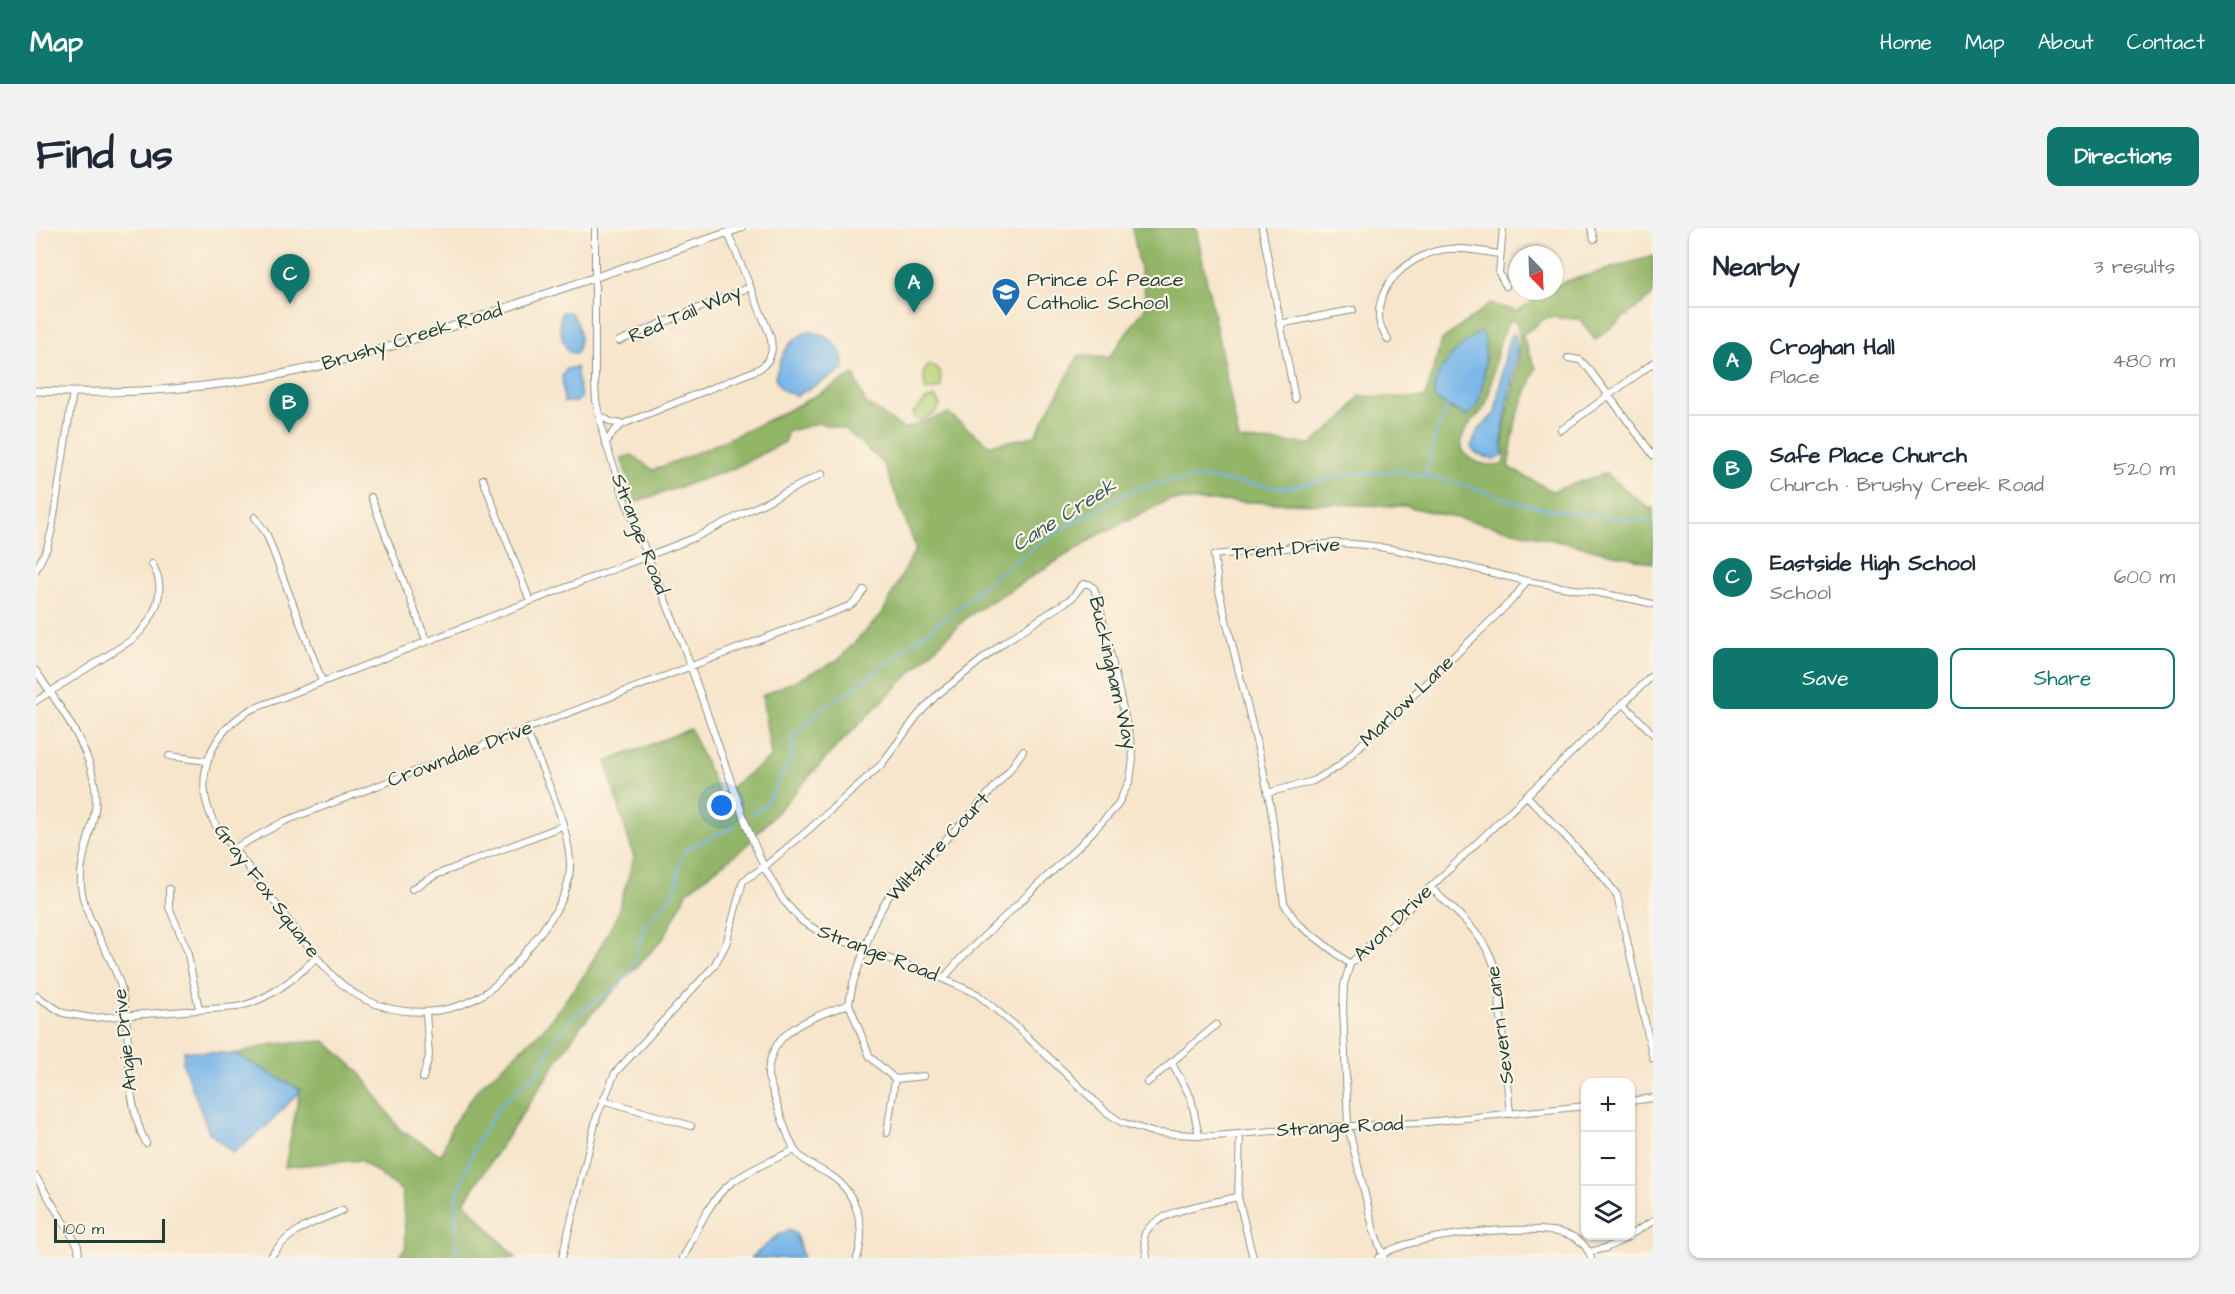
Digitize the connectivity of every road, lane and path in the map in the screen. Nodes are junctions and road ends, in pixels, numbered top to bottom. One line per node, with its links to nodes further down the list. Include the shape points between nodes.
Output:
1 (595, 228): 9 (street, Strange Road)
2 (741, 228): 6 (street, Brushy Creek Road)
3 (1262, 228): 13 (street)
4 (1503, 228): 8 (street)
5 (1591, 228): 7 (street)
6 (728, 232): 9 (street, Brushy Creek Road); 11 (street)
7 (1594, 239)
8 (1500, 254): 10 (street, via 1499,273); 14 (street, via 1448,249 1424,255 1406,266 1387,288 1381,303 1380,325)
9 (594, 277): 19 (street, Brushy Creek Road, via 376,351 298,371 219,384); 22 (street, Strange Road, via 594,384)
10 (1506, 286)
11 (750, 287): 15 (street, Red Tail Way); 23 (street, via 773,345 765,365)
12 (1353, 310): 13 (street)
13 (1280, 324): 21 (street)
14 (1388, 340)
15 (619, 341)
16 (1568, 358): 20 (street, via 1584,363)
17 (1653, 363): 20 (street)
18 (36, 391): 19 (street, Brushy Creek Road)
19 (73, 392): 33 (street, via 52,529)
20 (1609, 395): 24 (street); 26 (street)
21 (1295, 399)
22 (599, 415): 23 (street); 25 (street, Strange Road)
23 (623, 424): 25 (street)
24 (1561, 430)
25 (606, 443): 31 (street, Strange Road)
26 (1653, 455)
27 (822, 474): 31 (street, Gray Fox Square, via 694,538)
28 (483, 479): 36 (street)
29 (371, 497): 38 (street)
30 (255, 517): 42 (street, via 267,535)
31 (648, 556): 36 (street, Gray Fox Square); 39 (street, Strange Road)
32 (152, 564): 43 (street, via 159,579 159,598 144,628)
33 (36, 570)
34 (1527, 581): 37 (street, Trent Drive); 51 (street, Marlow Lane, via 1489,623 1339,766 1313,781); 51 (street, Trent Drive, via 1419,555 1352,544 1214,555 1219,591)
35 (864, 590): 39 (street, Crowndale Drive, via 849,606)
36 (530, 601): 38 (street, Gray Fox Square)
37 (1653, 604)
38 (426, 640): 42 (street, Gray Fox Square)
39 (690, 666): 46 (street, Crowndale Drive); 55 (street, Strange Road)
40 (36, 670): 43 (street, Angie Drive)
41 (1653, 675): 45 (street, Avon Drive)
42 (322, 681): 50 (street, Gray Fox Square, via 238,717 217,740)
43 (51, 692): 44 (street); 67 (street, Angie Drive, via 74,731 93,779 94,811 81,886 118,978)
44 (36, 702)
45 (1623, 703): 47 (street); 52 (street, Avon Drive)
46 (526, 730): 53 (street, Gray Fox Square); 54 (street, Crowndale Drive, via 285,821)
47 (1653, 734)
48 (1023, 751): 59 (street, Wiltshire Court, via 966,819 889,896)
49 (170, 756): 50 (street)
50 (207, 761): 54 (street, Gray Fox Square, via 203,783 208,805)
51 (1268, 793): 61 (street, Trent Drive, via 1287,910 1303,928)
52 (1526, 795): 56 (street, Avon Drive); 69 (street, via 1617,895)
53 (562, 826): 58 (street, via 436,875); 66 (street, Gray Fox Square, via 569,854 569,879 554,915 513,968 492,988 462,1005)
54 (233, 849): 60 (street, Gray Fox Square)
55 (764, 867): 59 (street, Strange Road, via 783,900 803,922); 62 (street, Buckingham Way, via 881,765 936,696 1003,643 1072,598 1083,584 1089,584 1099,604 1132,748 1130,780 1122,798 1101,824); 76 (street, via 743,881 726,944 714,966 615,1073)
56 (1430, 887): 61 (street, Avon Drive); 79 (street, Severn Lane, via 1466,922 1494,961)
57 (169, 889): 65 (street, via 169,908 187,950)
58 (412, 889)
59 (865, 951): 62 (street, Strange Road); 64 (street, Wiltshire Court)
60 (317, 957): 65 (street, via 260,1000 237,1007); 66 (street, Gray Fox Square, via 336,980 363,999 392,1009)
61 (1350, 964): 81 (street, Avon Drive, via 1343,1008)
62 (943, 979): 84 (street, Strange Road, via 988,1001 1114,1118 1155,1133)
63 (36, 996): 67 (street, via 72,1016)
64 (849, 1004): 73 (street, via 870,1057); 86 (street, via 796,1026 772,1051 768,1077)
65 (199, 1009): 67 (street)
66 (426, 1012): 72 (street, via 429,1056)
67 (125, 1017): 85 (street, Angie Drive, via 131,1100)
68 (1216, 1025): 70 (street)
69 (1653, 1058)
70 (1171, 1062): 74 (street); 84 (street, via 1191,1098)
71 (924, 1076): 73 (street)
72 (423, 1078)
73 (895, 1079): 82 (street)
74 (1147, 1083)
75 (1653, 1098): 77 (street)
76 (603, 1100): 80 (street); 97 (street)
77 (1635, 1100)
78 (1581, 1107): 79 (street, Strange Road)
79 (1510, 1114): 81 (street, Strange Road)
80 (691, 1126)
81 (1348, 1126): 83 (street, Strange Road); 94 (street, Avon Drive)
82 (887, 1133)
83 (1240, 1134): 84 (street, Strange Road); 88 (street)
84 (1199, 1136)
85 (146, 1143)
86 (794, 1150): 98 (street, via 722,1191); 99 (street, via 840,1182 850,1194 860,1221)
87 (36, 1177): 95 (street, via 78,1246)
88 (1238, 1197): 100 (street, via 1168,1215 1152,1223 1144,1236); 101 (street)
89 (343, 1210): 96 (street, via 284,1239)
90 (1653, 1221): 91 (street)
91 (1635, 1232)
92 (1621, 1240): 93 (street)
93 (1590, 1255): 94 (street, via 1583,1243 1573,1237 1538,1229 1429,1238 1409,1242)
94 (1381, 1257)
95 (79, 1258)
96 (270, 1258)
97 (562, 1258)
98 (683, 1258)
99 (857, 1258)
100 (1147, 1258)
101 (1253, 1258)

